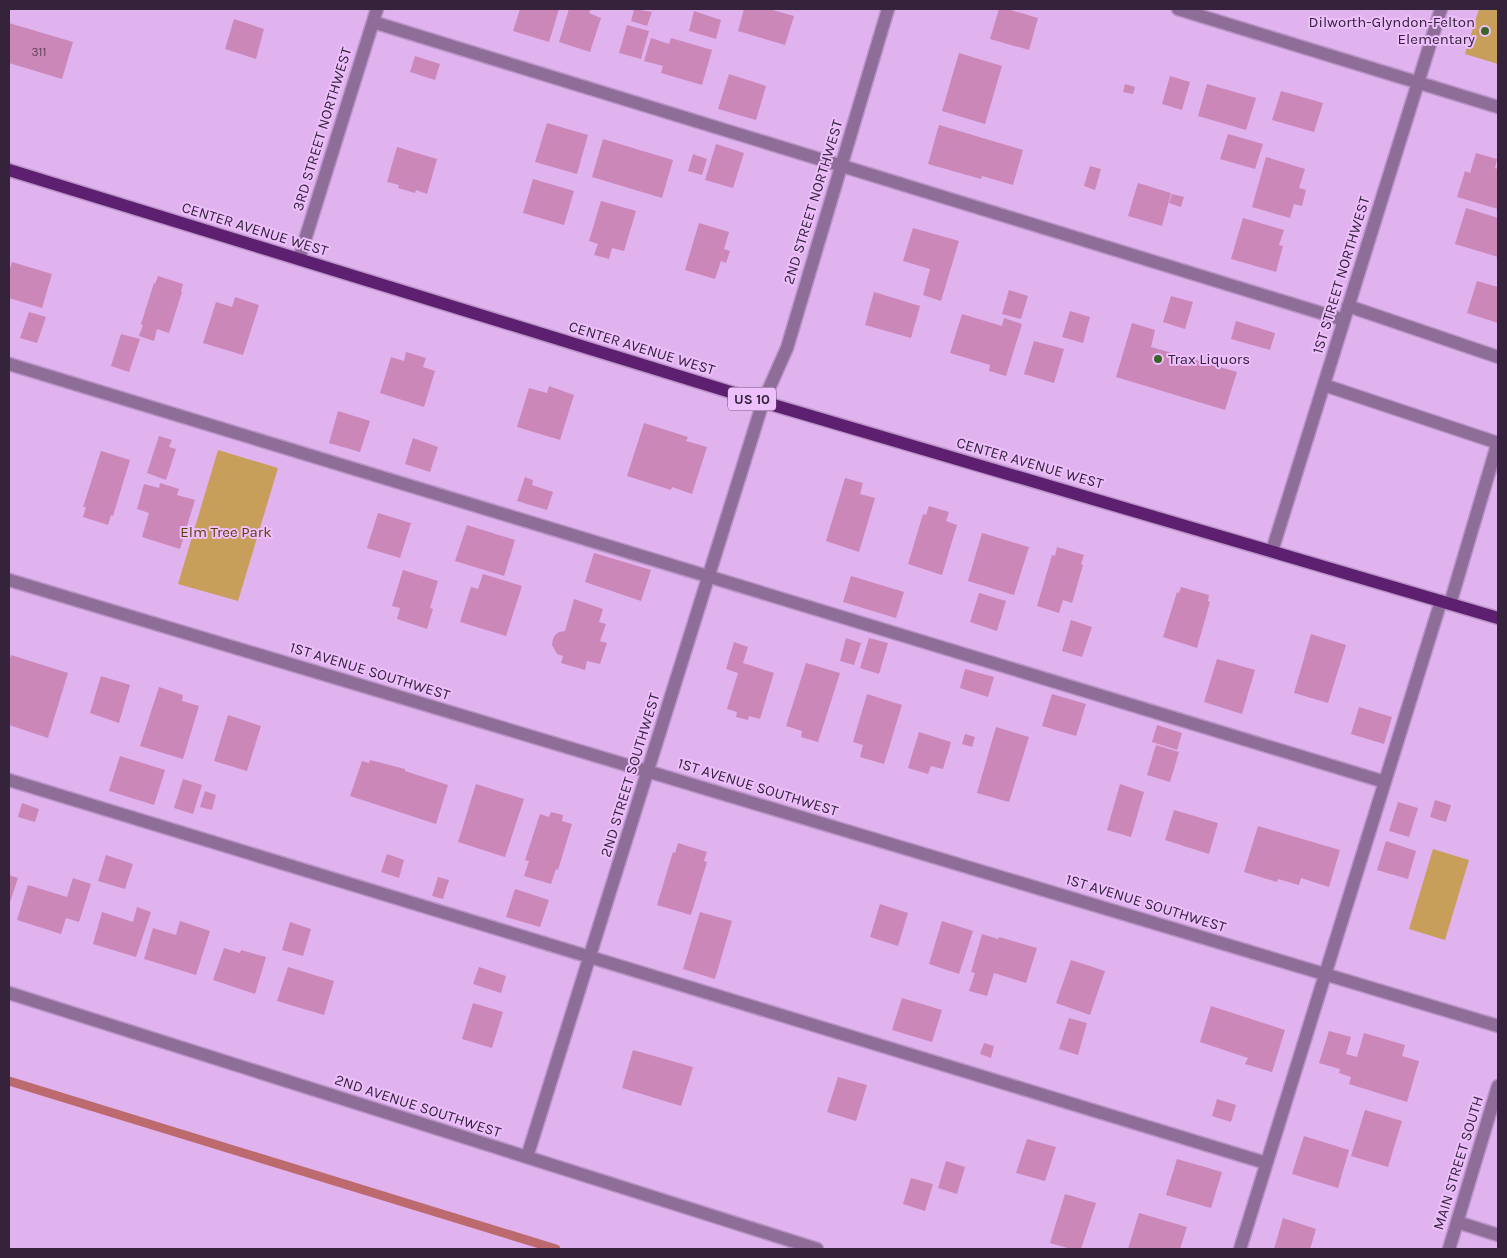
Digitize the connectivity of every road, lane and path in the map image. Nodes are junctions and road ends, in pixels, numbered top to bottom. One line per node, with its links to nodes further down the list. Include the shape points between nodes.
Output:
1 (377, 9): 5 (street, 3RD STREET NORTHWEST)
2 (888, 9): 8 (street, 2ND STREET NORTHWEST)
3 (1178, 9): 6 (street)
4 (1441, 9): 6 (street, 1ST STREET NORTHWEST)
5 (373, 22): 8 (street); 10 (street, 3RD STREET NORTHWEST)
6 (1418, 82): 7 (street); 11 (street, 1ST STREET NORTHWEST)
7 (1498, 107)
8 (841, 166): 12 (street); 16 (street, 2ND STREET NORTHWEST, via 787,348)
9 (9, 170): 10 (main road, CENTER AVENUE WEST / US 10)
10 (299, 259): 16 (main road, CENTER AVENUE WEST / US 10)
11 (1348, 306): 12 (street, 1ST STREET NORTHWEST); 13 (street)
12 (1344, 320): 15 (street, 1ST STREET NORTHWEST)
13 (1498, 357)
14 (9, 364): 19 (street)
15 (1324, 385): 17 (street); 18 (street, 1ST STREET NORTHWEST)
16 (763, 402): 18 (main road, CENTER AVENUE WEST / US 10); 19 (street, 2ND STREET SOUTHWEST)
17 (1498, 443): 21 (street)
18 (1272, 551): 21 (main road, CENTER AVENUE WEST / US 10)
19 (708, 576): 23 (street, 2ND STREET SOUTHWEST); 25 (street)
20 (9, 580): 23 (street, 1ST AVENUE SOUTHWEST)
21 (1446, 602): 22 (main road, CENTER AVENUE WEST / US 10); 25 (street)
22 (1498, 618)
23 (648, 771): 26 (street, 2ND STREET SOUTHWEST); 27 (street, 1ST AVENUE SOUTHWEST)
24 (9, 780): 26 (street)
25 (1385, 782): 27 (street)
26 (590, 957): 31 (street, 2ND STREET SOUTHWEST); 32 (street)
27 (1325, 974): 29 (street, 1ST AVENUE SOUTHWEST); 32 (street)
28 (9, 993): 31 (street, 2ND AVENUE SOUTHWEST)
29 (1498, 1026)
30 (1498, 1086): 33 (street, MAIN STREET SOUTH)
31 (527, 1157): 35 (street, 2ND AVENUE SOUTHWEST)
32 (1266, 1163): 36 (street)
33 (1457, 1222): 34 (street); 37 (street, MAIN STREET SOUTH)
34 (1498, 1235)
35 (816, 1249)
36 (1240, 1249)
37 (1448, 1249)

